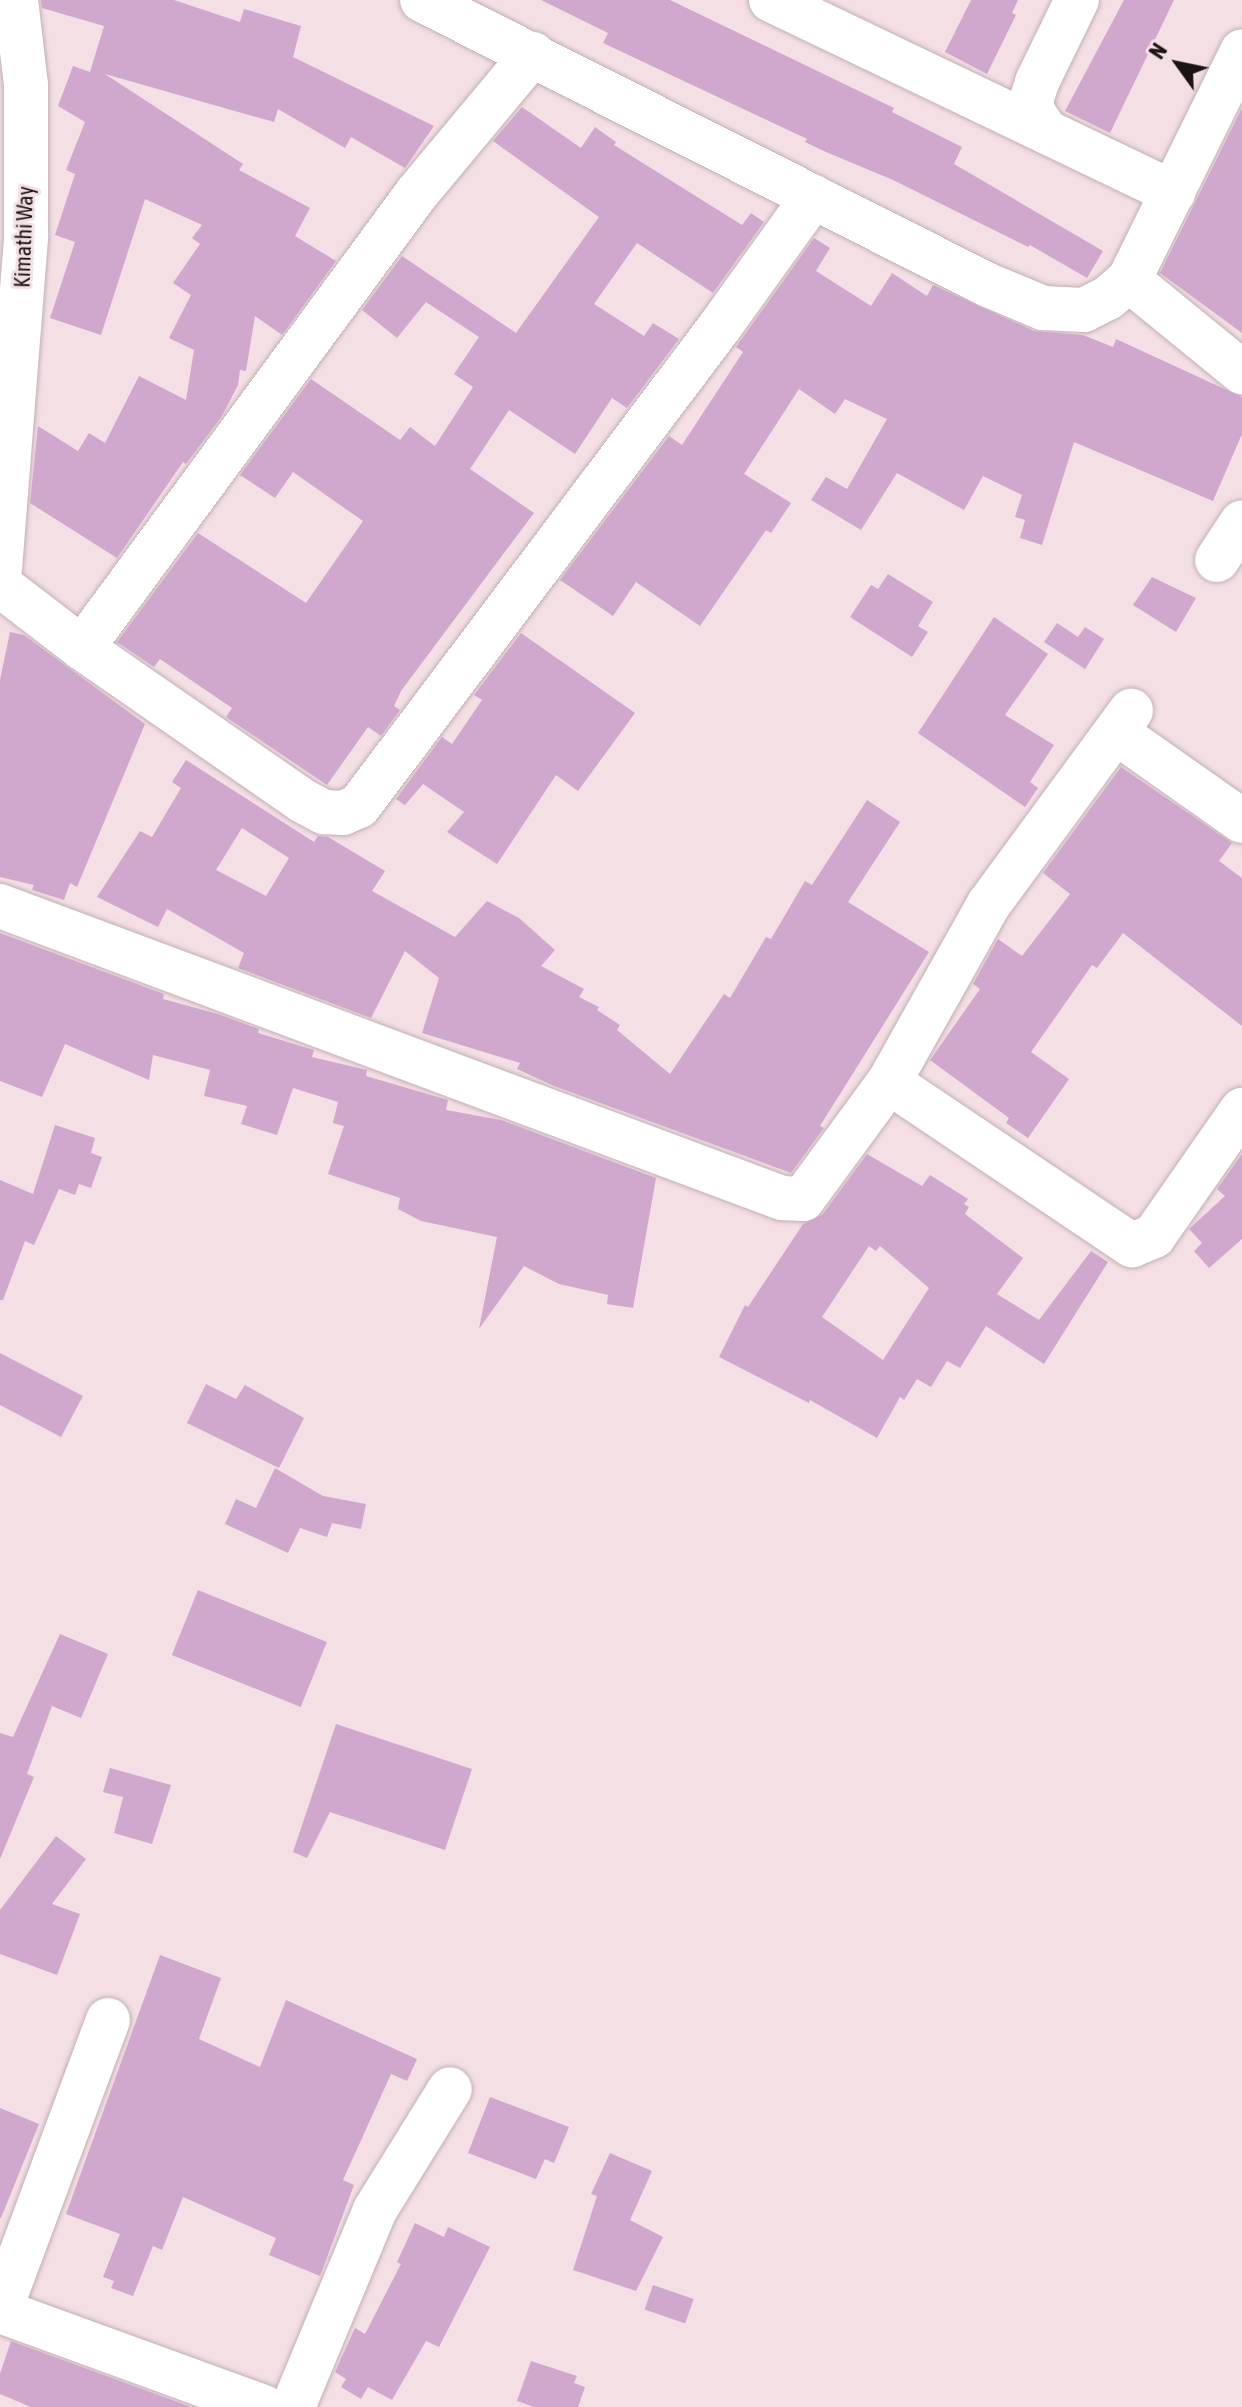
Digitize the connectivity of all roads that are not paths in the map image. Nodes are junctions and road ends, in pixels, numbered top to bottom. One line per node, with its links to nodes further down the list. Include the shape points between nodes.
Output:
1 (422, 0): 6 (street)
2 (1077, 0): 7 (street, via 1031,101)
3 (783, 3): 7 (street)
4 (11, 22): 14 (street, Kimathi Way, via 26,85 26,236)
5 (1242, 51): 8 (street)
6 (533, 54): 9 (street); 16 (street, via 417,193)
7 (1046, 131): 8 (street)
8 (1173, 193): 10 (street)
9 (813, 197): 10 (street, via 1043,308 1084,310); 16 (street, via 359,806 343,813 324,812 303,801)
10 (1129, 280): 11 (street)
11 (1242, 372)
12 (1242, 522): 13 (street)
13 (1217, 560)
14 (0, 569)
15 (0, 585): 16 (street)
16 (82, 648)
17 (1242, 821): 19 (street, via 1124,722 989,904)
18 (0, 906): 19 (street, via 782,1198 803,1199)
19 (889, 1082): 20 (street, via 1132,1245 1154,1236)
20 (1242, 1110)
21 (108, 2020): 23 (street)
22 (450, 2089): 25 (street, via 375,2210)
23 (0, 2311): 24 (street)
24 (264, 2407)
25 (293, 2407)

